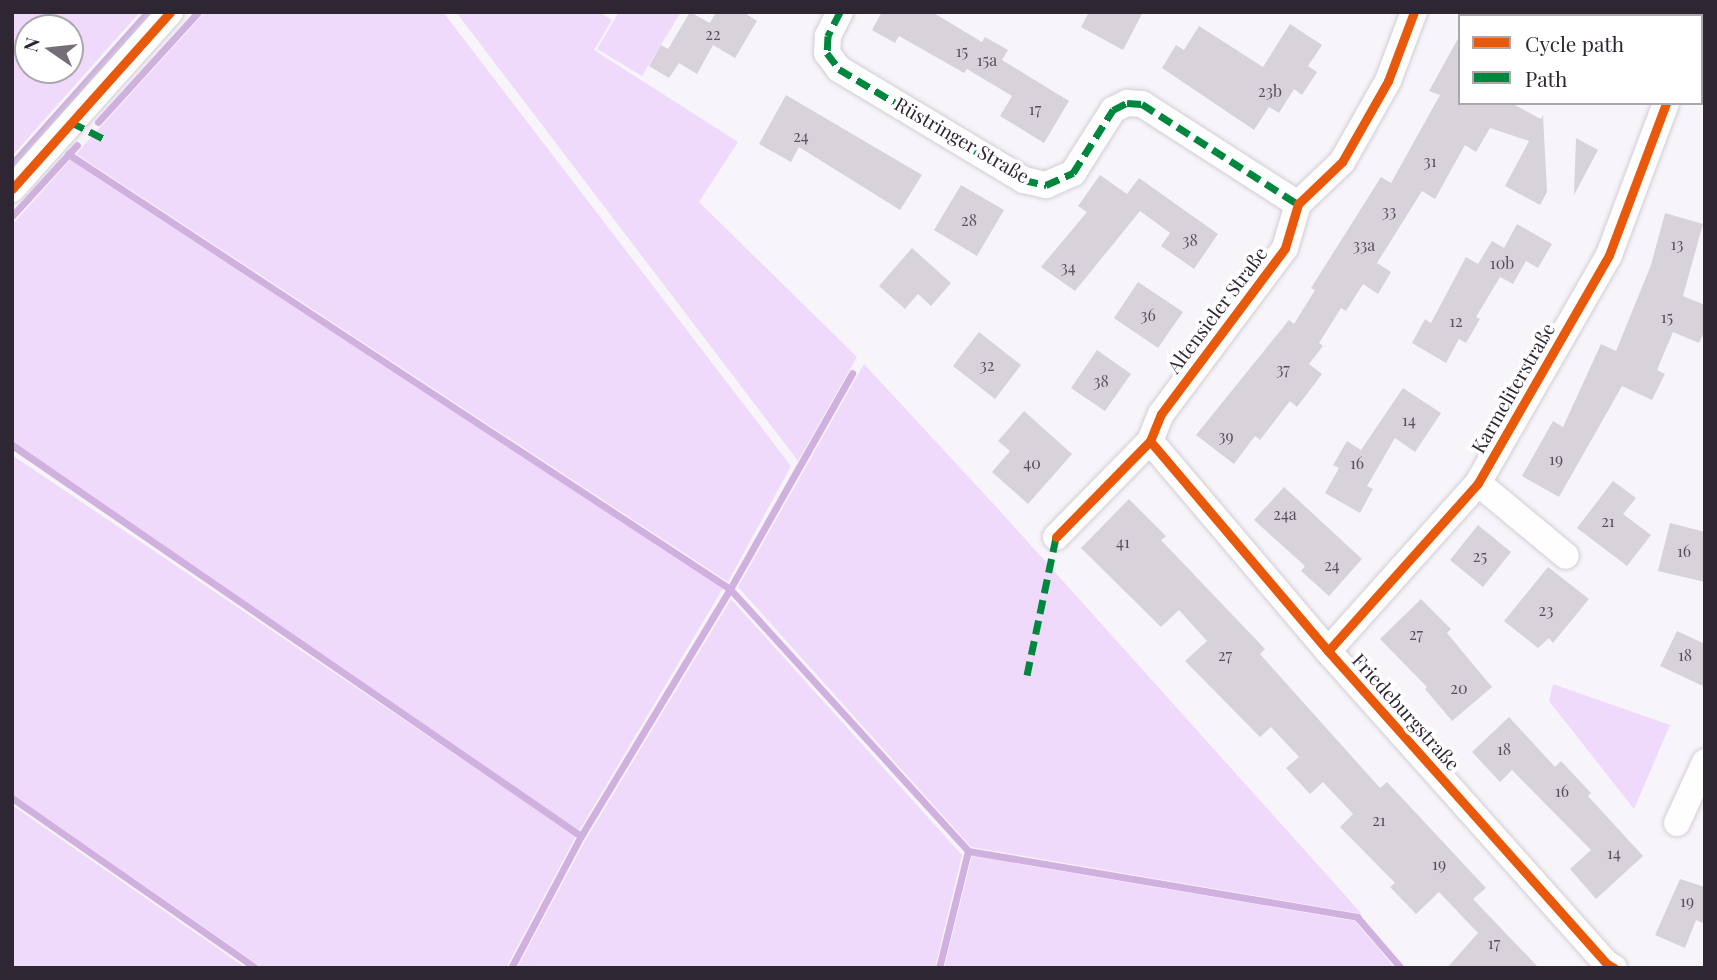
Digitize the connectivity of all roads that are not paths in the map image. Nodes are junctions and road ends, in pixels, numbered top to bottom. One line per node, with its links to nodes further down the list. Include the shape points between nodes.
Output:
1 (170, 12): 5 (street)
2 (840, 12): 6 (street, Rüstringer Straße, via 828,36 827,53 839,69 1024,180 1046,184 1073,173 1113,110 1127,103 1142,104)
3 (1414, 12): 6 (street, Altensieler Straße, via 1388,81 1342,162)
4 (1666, 105): 8 (street, Karmeliterstraße, via 1609,255)
5 (12, 188)
6 (1298, 204): 7 (street, Altensieler Straße, via 1285,248 1161,414)
7 (1150, 441): 9 (street, Altensieler Straße); 11 (street, Friedeburgstraße)
8 (1478, 483): 10 (street, Karmeliterstraße); 11 (street, Karmeliterstraße)
9 (1056, 537)
10 (1566, 556)
11 (1328, 651): 14 (street, Friedeburgstraße)
12 (1705, 762): 13 (street)
13 (1677, 823)
14 (1614, 968)

